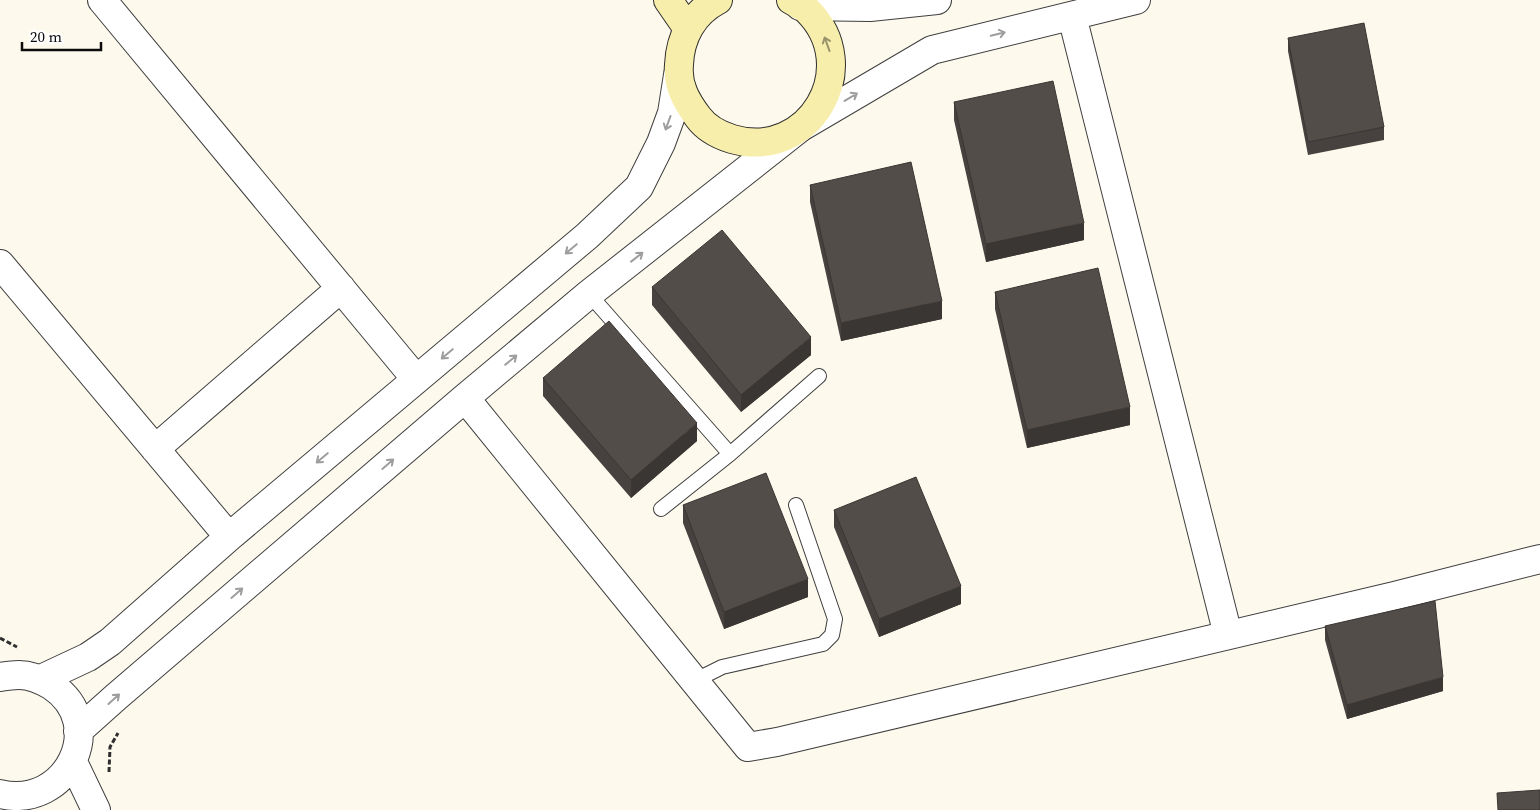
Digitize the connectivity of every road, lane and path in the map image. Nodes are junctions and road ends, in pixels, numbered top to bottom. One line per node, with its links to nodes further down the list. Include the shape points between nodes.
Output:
1 (102, 0): 12 (street)
2 (668, 0): 8 (street)
3 (718, 0): 8 (street, via 708,5)
4 (937, 0): 6 (street, via 870,7)
5 (1136, 0): 7 (street)
6 (796, 3): 10 (street, one-way to 6, via 825,99 831,76 830,52 822,29 807,10)
7 (1072, 16): 10 (street, one-way to 7, via 932,50); 23 (street)
8 (688, 30): 9 (street, via 680,49)
9 (678, 75): 10 (street, via 686,101 702,122 722,136 744,143 769,142 792,134); 15 (street, one-way to 15, via 672,113 639,187 587,236)
10 (802, 126): 13 (street, one-way to 10)
11 (0, 264): 17 (street)
12 (341, 288): 15 (street); 17 (street)
13 (590, 294): 16 (street, one-way to 13); 18 (lane)
14 (819, 376): 18 (lane)
15 (416, 379): 21 (street, one-way to 21)
16 (465, 398): 26 (street); 27 (street, one-way to 16)
17 (155, 449): 21 (street)
18 (730, 454): 20 (lane)
19 (796, 505): 26 (lane, via 835,619 832,634 823,644 722,667)
20 (661, 509)
21 (229, 537): 25 (street, via 110,642 88,657)
22 (1540, 559): 23 (street)
23 (1228, 635): 26 (street, via 748,747)
24 (2, 675): 25 (street, via 20,674)
25 (41, 679): 27 (street, via 59,691 71,706)
26 (694, 681)
27 (78, 731): 28 (street, via 79,744)
28 (73, 762): 29 (street, via 63,778 47,790); 30 (street)
29 (10, 800)
30 (96, 810)

